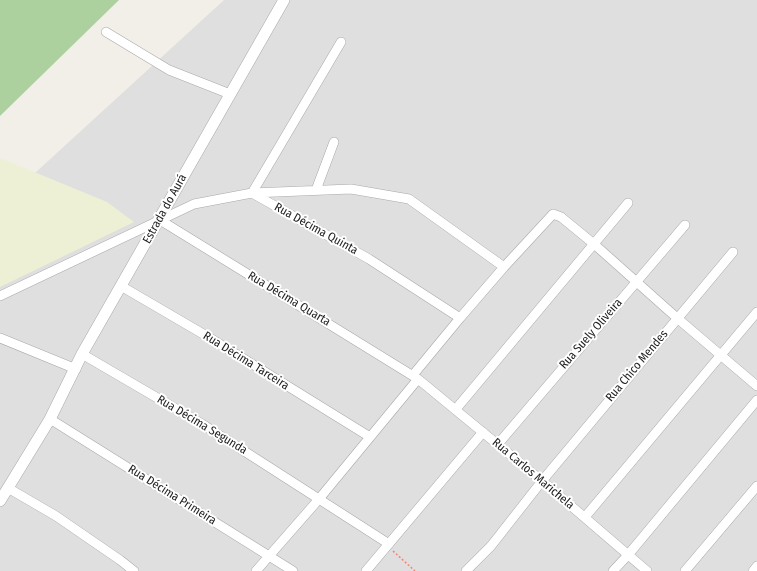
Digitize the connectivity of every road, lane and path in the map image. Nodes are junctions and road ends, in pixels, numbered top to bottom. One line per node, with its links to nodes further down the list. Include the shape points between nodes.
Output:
1 (284, 0): 4 (street, Estrada do Aurá)
2 (106, 32): 4 (street, via 169,70)
3 (341, 42): 7 (street)
4 (230, 94): 9 (street, Estrada do Aurá)
5 (334, 142): 6 (street)
6 (316, 190): 7 (street); 13 (street, via 352,189 409,198)
7 (252, 193): 9 (street, via 194,204); 18 (street, Rua Décima Quinta, via 369,259)
8 (628, 203): 11 (street)
9 (160, 220): 15 (street, Estrada do Aurá); 16 (street); 24 (street, Rua Décima Quarta)
10 (685, 225): 14 (street, Rua Suely Oliveira)
11 (594, 244): 13 (street, via 561,217 553,214); 14 (street); 27 (street)
12 (733, 252): 19 (street, Rua Chico Mendes)
13 (504, 267): 18 (street)
14 (636, 282): 19 (street); 31 (street, Rua Suely Oliveira)
15 (121, 286): 21 (street, Estrada do Aurá); 30 (street, Rua Décima Tarceira)
16 (0, 296)
17 (757, 312): 22 (street)
18 (460, 318): 24 (street)
19 (677, 318): 22 (street); 32 (street, Rua Chico Mendes)
20 (0, 338): 23 (street)
21 (82, 354): 23 (street, Estrada do Aurá); 35 (street, Rua Décima Segunda, via 202,424)
22 (720, 355): 25 (street); 37 (street)
23 (76, 369): 28 (street, Estrada do Aurá)
24 (416, 377): 27 (street, Rua Carlos Marichela); 30 (street)
25 (757, 386)
26 (757, 400): 40 (street)
27 (456, 409): 29 (street, Rua Carlos Marichela)
28 (50, 419): 34 (street, Estrada do Aurá); 39 (street, Rua Décima Primeira)
29 (483, 432): 31 (street, Rua Carlos Marichela); 38 (street)
30 (370, 437): 35 (street)
31 (498, 444): 32 (street, Rua Carlos Marichela)
32 (542, 481): 37 (street, Rua Carlos Marichela); 47 (street, Rua Chico Mendes, via 491,546)
33 (757, 486): 50 (street)
34 (8, 488): 36 (street, Estrada do Aurá); 42 (street, via 56,516)
35 (319, 499): 38 (street, Rua Décima Segunda); 39 (street)
36 (0, 501)
37 (585, 517): 40 (street, Rua Carlos Marichela)
38 (388, 545): 45 (street); 46 (path)
39 (269, 555): 43 (street); 44 (street, Rua Décima Primeira)
40 (628, 555): 48 (street); 49 (street, Rua Carlos Marichela)
41 (757, 566): 51 (street)
42 (134, 571)
43 (256, 571)
44 (293, 571)
45 (366, 571)
46 (415, 571)
47 (466, 571)
48 (614, 571)
49 (647, 571)
50 (685, 571)
51 (753, 571)

